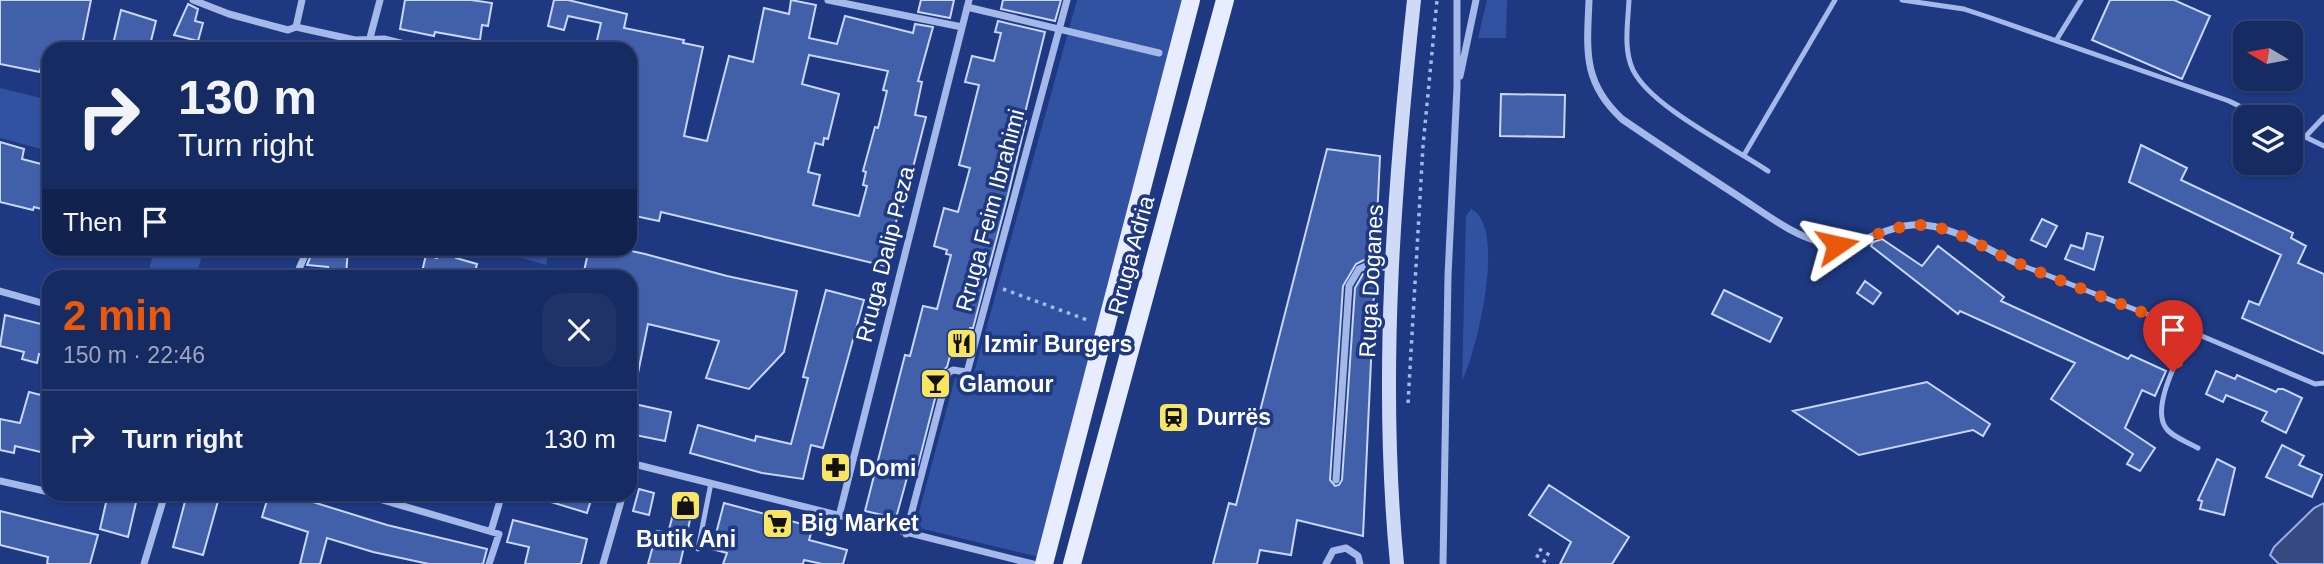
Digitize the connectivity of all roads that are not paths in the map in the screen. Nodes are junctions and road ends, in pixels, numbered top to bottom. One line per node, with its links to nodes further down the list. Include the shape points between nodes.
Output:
1 (193, 0): 17 (street, via 288,30)
2 (302, 0): 17 (street)
3 (380, 0): 20 (street)
4 (828, 0): 18 (street)
5 (1067, 0): 19 (street, Rruga Feim Ibrahimi)
6 (1191, 0): 57 (main road, Rruga Adria)
7 (1226, 0): 58 (main road, Rruga Adria)
8 (1414, 0): 34 (main road, Ruga Doganes)
9 (1457, 0): 25 (street)
10 (1476, 0): 25 (street)
11 (1589, 0): 33 (street, via 1588,61 1597,89 1612,110 1773,219 1811,240 1837,245 1910,225 1927,225)
12 (1629, 0): 31 (lane, via 1628,48 1633,70 1671,109)
13 (1835, 0): 31 (lane)
14 (1902, 0): 21 (lane, via 1964,9)
15 (2081, 0): 21 (lane)
16 (968, 4): 18 (street, Rruga Dalip Peza); 19 (street)
17 (296, 27): 20 (street)
18 (962, 27): 49 (street, Rruga Dalip Peza)
19 (1059, 30): 24 (street); 51 (street, Rruga Feim Ibrahimi, via 968,369 948,373)
20 (370, 39): 22 (street); 23 (street)
21 (2057, 39): 26 (lane)
22 (369, 42)
23 (396, 42)
24 (1159, 53)
25 (1457, 87): 62 (street)
26 (2237, 105)
27 (2324, 117): 29 (lane)
28 (2303, 135): 29 (lane)
29 (2306, 136): 30 (lane)
30 (2324, 146)
31 (1744, 155): 32 (lane)
32 (1768, 171)
33 (2021, 265): 37 (lane)
34 (1393, 268): 41 (street, via 1366,266 1349,286); 61 (main road, Ruga Doganes, via 1390,448)
35 (0, 291): 36 (street)
36 (42, 303)
37 (2190, 331): 38 (lane, via 2315,384); 39 (lane, via 2160,409 2167,431)
38 (2324, 383)
39 (2198, 448)
40 (637, 466): 43 (street)
41 (1336, 480)
42 (0, 481): 44 (street)
43 (711, 483): 49 (street); 52 (lane)
44 (42, 490)
45 (163, 501): 53 (street)
46 (386, 501): 50 (street)
47 (500, 501): 50 (street)
48 (621, 501): 55 (street)
49 (839, 516): 51 (street)
50 (491, 531): 54 (street, via 499,534)
51 (906, 534): 56 (street)
52 (698, 549)
53 (144, 564)
54 (489, 564)
55 (603, 564)
56 (1033, 564)
57 (1044, 564)
58 (1072, 564)
59 (1326, 564): 60 (street, via 1339,548 1353,551)
60 (1363, 564)
61 (1397, 564)
62 (1443, 564)

